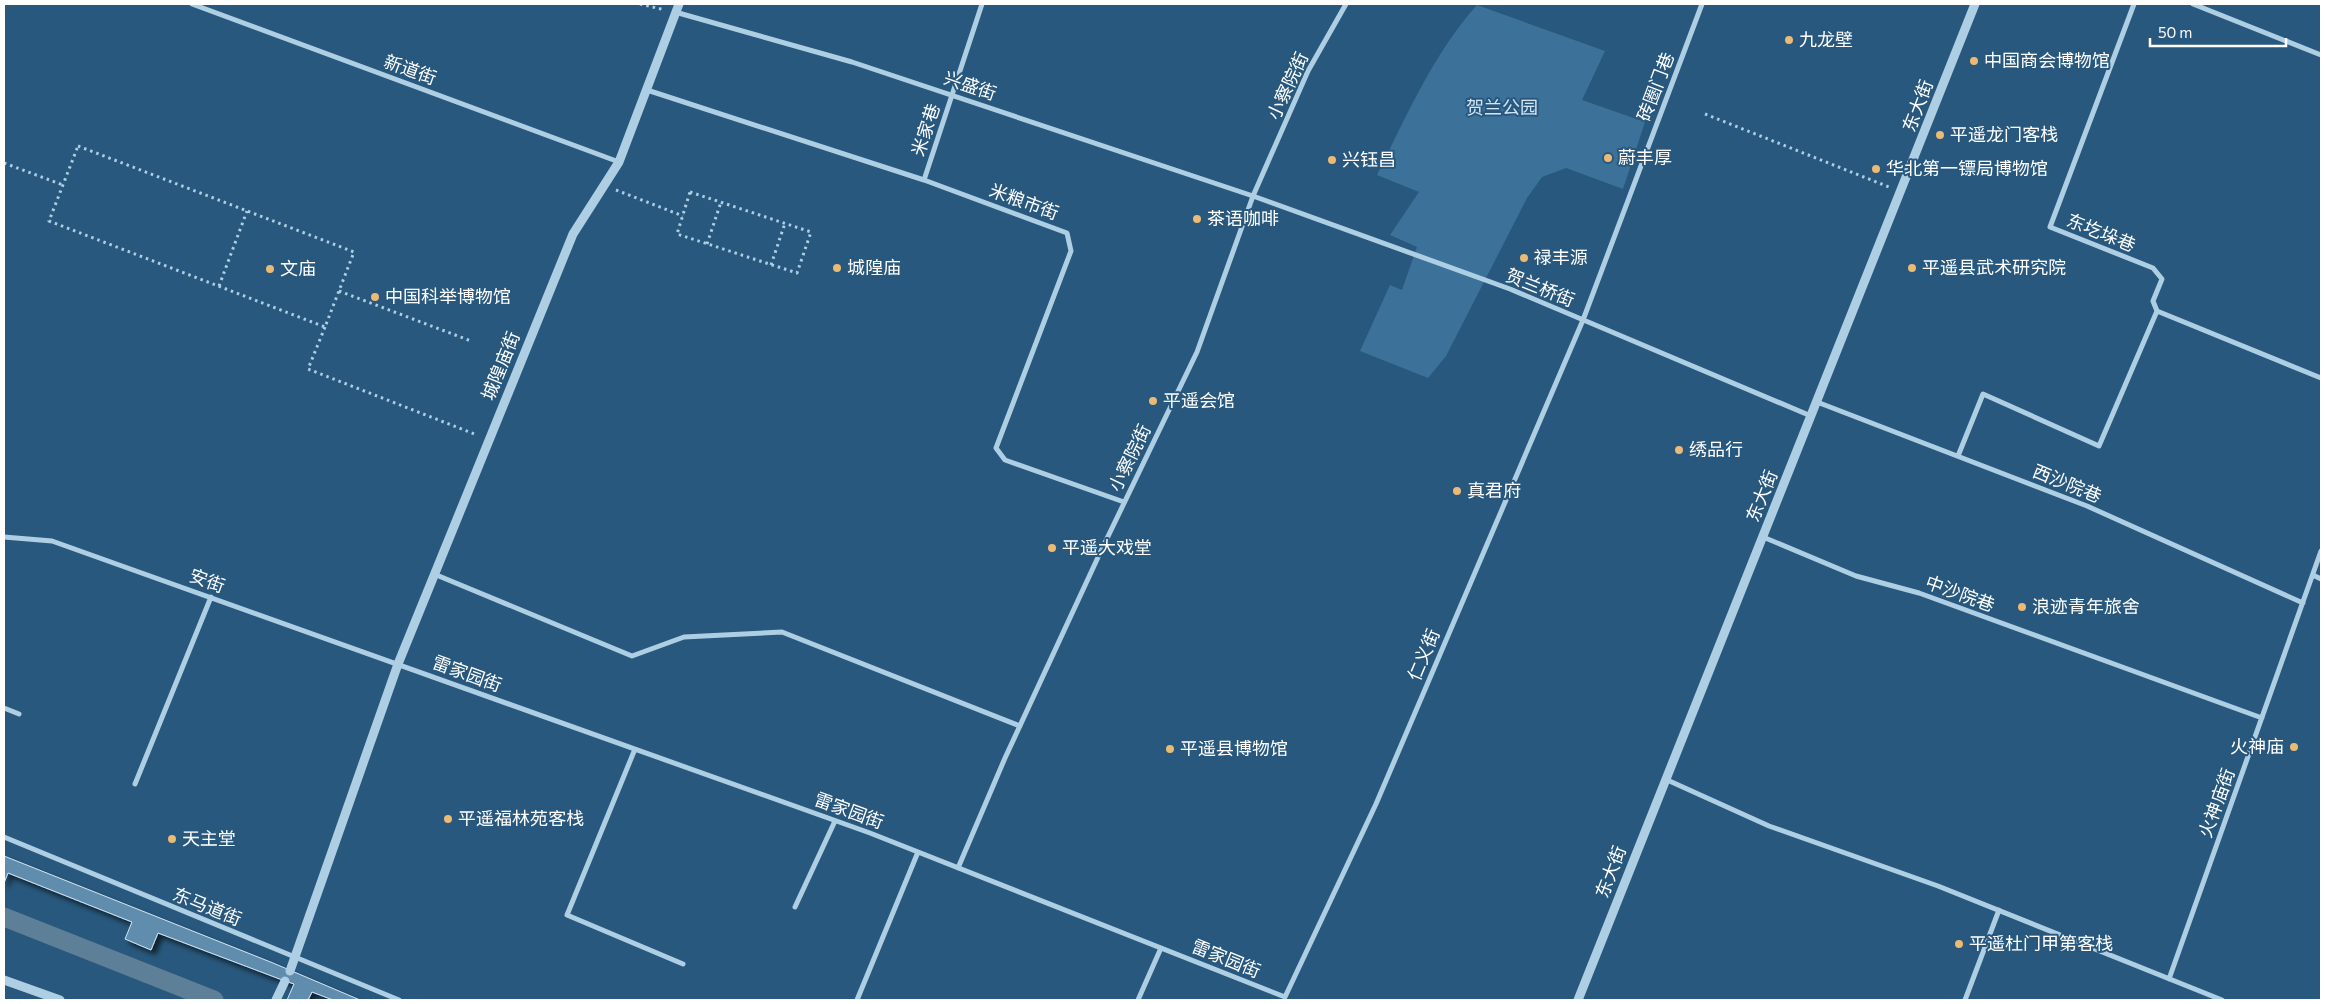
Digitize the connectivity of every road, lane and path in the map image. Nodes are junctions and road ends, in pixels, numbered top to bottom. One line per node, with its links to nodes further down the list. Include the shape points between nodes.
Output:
1 (192, 4): 14 (street, 新道街)
2 (640, 4): 9 (path)
3 (982, 4): 12 (street, 米家巷)
4 (1346, 4): 20 (street, 小察院街, via 1308,71)
5 (1702, 4): 30 (street, 砖圈门巷)
6 (1975, 4): 19 (street, 东大街)
7 (2134, 4): 29 (street, 东圪垛巷, via 2050,227 2153,268 2162,278 2153,301)
8 (2193, 4): 10 (street)
9 (677, 8): 11 (street, 城隍庙街); 12 (street, 兴盛街)
10 (2321, 55)
11 (647, 90): 14 (street, 城隍庙街); 16 (street, 米粮市街)
12 (952, 94): 16 (street, 米家巷); 20 (street, 兴盛街)
13 (1705, 114): 19 (path)
14 (619, 162): 18 (street, 城隍庙街)
15 (4, 163): 17 (path)
16 (924, 180): 38 (street, 米粮市街, via 1067,233 1071,252 996,448 1006,460)
17 (63, 184): 22 (path, via 78,146); 27 (path, via 49,221)
18 (604, 185): 23 (path); 36 (street, 城隍庙街, via 573,234)
19 (1902, 192): 34 (street, 东大街)
20 (1253, 196): 30 (street, 贺兰桥街, via 1510,289); 38 (street, 小察院街, via 1197,352)
21 (721, 202): 23 (path, via 690,192); 24 (path); 25 (path)
22 (248, 212): 27 (path); 28 (path, via 354,252)
23 (683, 216): 25 (path, via 677,234)
24 (785, 224): 26 (path); 26 (path, via 811,232 797,273)
25 (707, 244): 26 (path)
26 (771, 265)
27 (219, 286): 31 (path)
28 (339, 292): 31 (path); 32 (path)
29 (2157, 311): 33 (street); 37 (street, via 2100,446 1983,394)
30 (1583, 320): 35 (street, 贺兰桥街); 68 (street, 仁义街, via 1376,804)
31 (325, 327): 36 (path, via 308,369)
32 (471, 340)
33 (2321, 378)
34 (1817, 402): 35 (street, 东大街); 37 (street, 西沙院巷)
35 (1811, 417): 40 (street, 东大街)
36 (489, 440): 42 (street, 城隍庙街)
37 (1958, 456): 46 (street, 西沙院巷, via 2087,506)
38 (1124, 502): 51 (street, 小察院街)
39 (4, 537): 45 (street, 安街, via 52,541)
40 (1763, 537): 50 (street, 中沙院巷, via 1856,576 1919,593); 53 (street, 东大街)
41 (2321, 551): 43 (street, 火神庙街)
42 (434, 574): 47 (street, 城隍庙街); 51 (street, via 632,656 684,637 782,632)
43 (2313, 575): 44 (street); 46 (street, 火神庙街)
44 (2321, 578)
45 (211, 598): 47 (street, 安街); 54 (street)
46 (2303, 603): 50 (street, 火神庙街)
47 (398, 664): 52 (street, 雷家园街); 62 (street, 城隍庙街)
48 (4, 708): 49 (street)
49 (19, 714)
50 (2262, 718): 65 (street, 火神庙街)
51 (1020, 726): 58 (street, 小察院街)
52 (635, 749): 55 (street, 雷家园街); 63 (street, via 568,915)
53 (1665, 779): 60 (street, via 1769,826); 74 (street, 东大街)
54 (135, 784)
55 (835, 821): 57 (street, 雷家园街); 59 (street)
56 (4, 837): 62 (street, 东马道街)
57 (918, 852): 58 (street, 雷家园街); 72 (street)
58 (958, 868): 61 (street, 雷家园街)
59 (795, 907)
60 (1999, 910): 65 (street); 75 (street)
61 (1161, 948): 68 (street, 雷家园街); 73 (street)
62 (295, 958): 64 (street, 城隍庙街); 71 (street, 东马道街)
63 (683, 964)
64 (290, 971)
65 (2169, 979): 76 (street)
66 (4, 980): 69 (street)
67 (285, 981): 70 (street)
68 (1285, 997)
69 (60, 1000)
70 (276, 1000)
71 (399, 1000)
72 (857, 1000)
73 (1138, 1000)
74 (1578, 1000)
75 (1966, 1000)
76 (2222, 1000)

